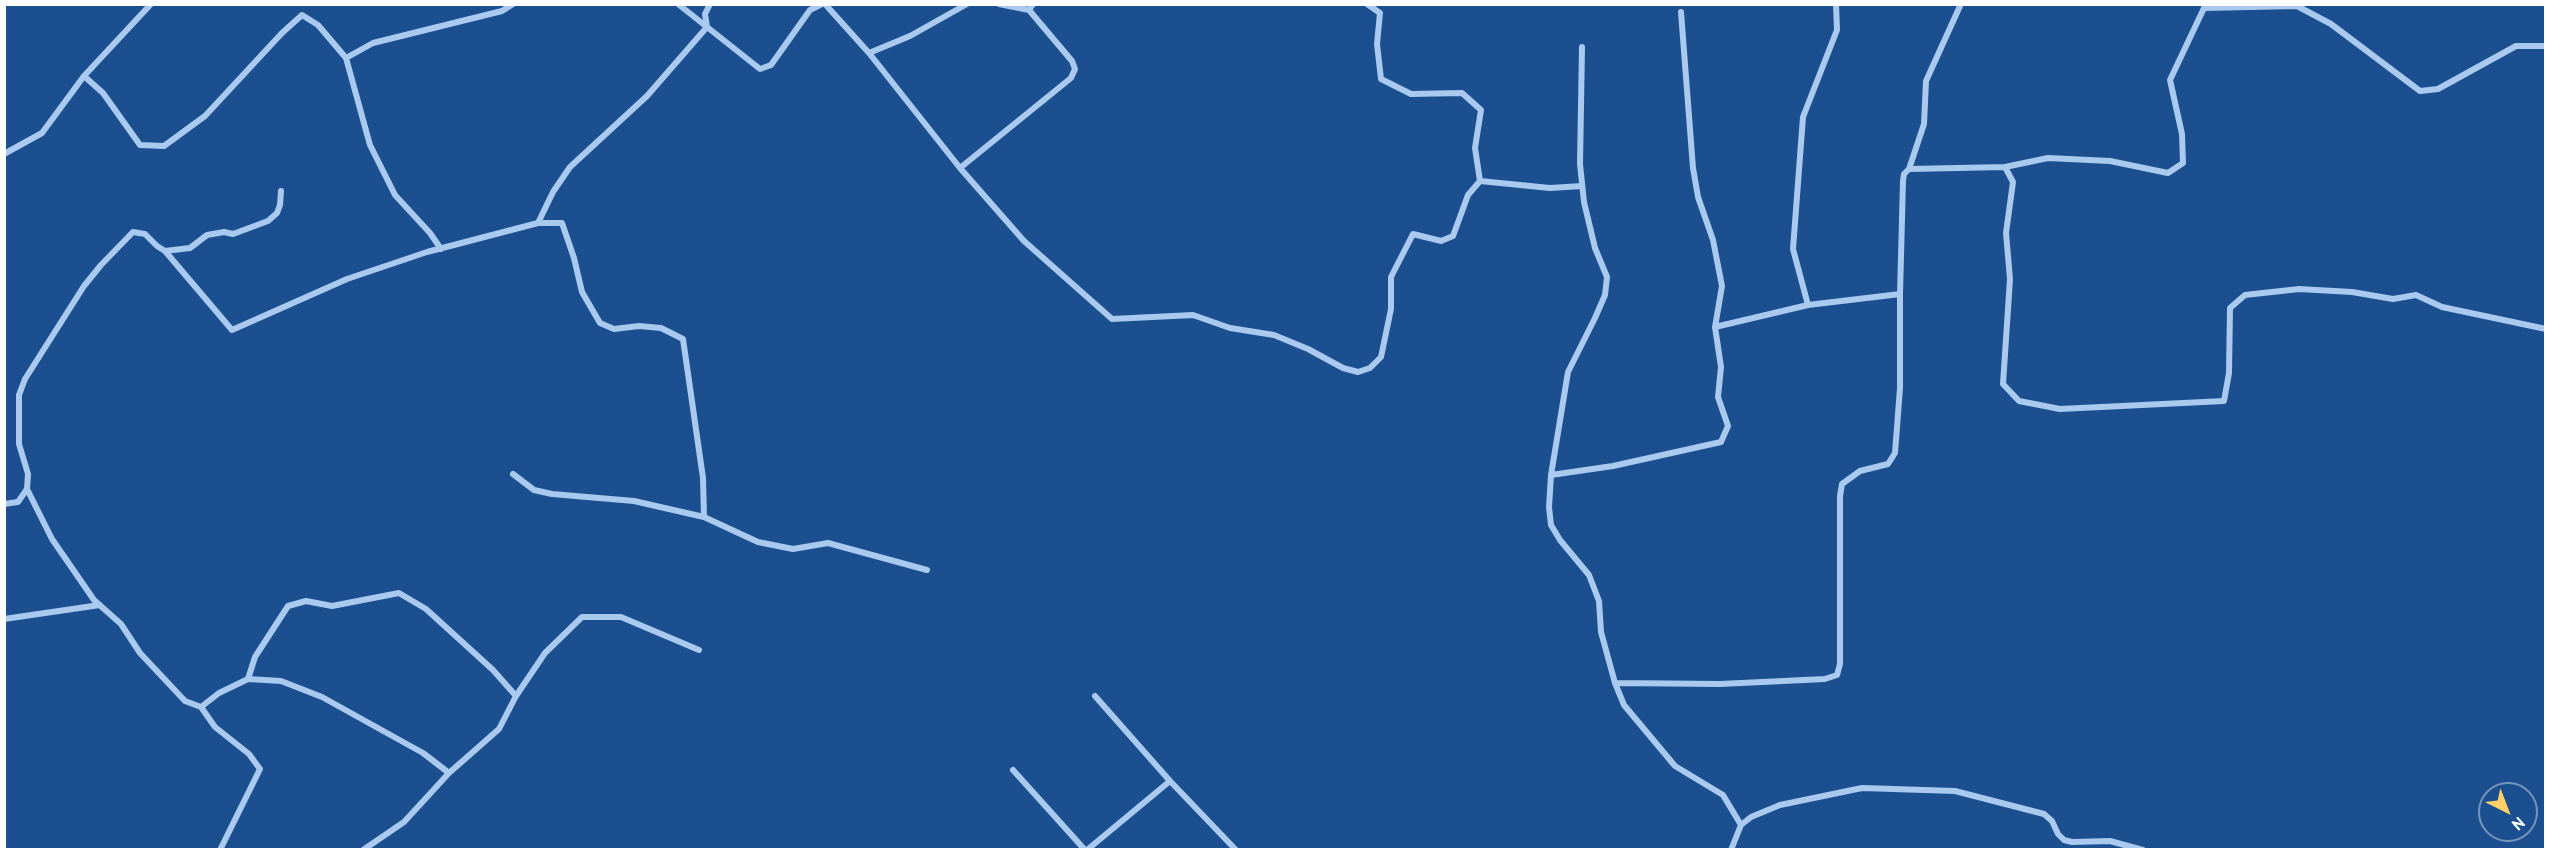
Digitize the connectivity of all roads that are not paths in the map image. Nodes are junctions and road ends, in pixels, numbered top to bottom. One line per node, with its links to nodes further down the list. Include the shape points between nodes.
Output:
1 (151, 4): 18 (street)
2 (513, 4): 17 (street, via 502,11 373,43)
3 (678, 4): 13 (street)
4 (710, 4): 13 (street, via 705,14)
5 (823, 4): 13 (street, via 810,10 771,65 760,69); 16 (street)
6 (967, 4): 16 (street, via 910,36)
7 (999, 4): 11 (street)
8 (1367, 4): 23 (street, via 1380,13 1377,44 1381,79 1411,94 1462,93 1481,110 1475,148)
9 (1836, 4): 30 (street, via 1837,30 1803,117 1793,249)
10 (1960, 6): 22 (street, via 1926,81 1924,124)
11 (1031, 8): 21 (street, via 1075,69 1071,78)
12 (1681, 12): 31 (street, via 1693,168 1722,286)
13 (707, 27): 26 (street, via 647,96 570,167)
14 (2546, 46): 20 (street, via 2516,46 2438,89 2420,91 2331,24 2297,6 2204,8 2170,80 2182,134 2183,163 2168,172 2110,161 2048,158)
15 (1582, 47): 24 (street)
16 (869, 53): 21 (street)
17 (346, 58): 18 (street, via 318,25 302,15 206,116 164,146 140,145 103,93); 27 (street, via 370,145 395,195)
18 (84, 76): 19 (street, via 42,134)
19 (4, 154)
20 (2005, 167): 22 (street); 32 (street, via 2013,182 2006,233 2010,279 2003,384 2019,400 2060,409 2224,401 2229,373 2230,308 2245,295 2299,289 2393,299 2416,295 2442,307)
21 (960, 168): 23 (street, via 1024,241 1113,319 1192,315 1230,328 1274,335 1358,372 1370,368 1381,357 1391,309 1391,277 1413,234 1441,241 1453,237 1468,195)
22 (1909, 169): 29 (street, via 1903,181)
23 (1480, 181): 24 (street, via 1550,188)
24 (1582, 186): 34 (street, via 1595,248 1607,277 1596,318 1568,372)
25 (281, 190): 28 (street, via 277,213 268,220 232,234 207,235 190,248)
26 (538, 223): 27 (street); 37 (street, via 562,223 582,292 600,322 614,329 661,328 683,339 703,478)
27 (441, 249): 28 (street, via 347,279 232,330)
28 (165, 251): 35 (street, via 145,234 133,232 84,286 25,379 19,395 19,444 28,474)
29 (1900, 294): 30 (street); 43 (street, via 1895,453 1888,464 1847,478 1840,496 1837,675 1825,679 1720,684)
30 (1808, 305): 31 (street)
31 (1715, 327): 34 (street, via 1721,367 1718,397 1728,426 1721,442)
32 (2546, 329)
33 (513, 474): 37 (street, via 534,490 634,501)
34 (1551, 475): 43 (street, via 1551,525 1589,575 1599,601 1601,632)
35 (27, 489): 36 (street, via 18,502); 39 (street, via 52,539)
36 (4, 504)
37 (704, 517): 38 (street, via 758,542 793,549 828,543)
38 (927, 570)
39 (100, 605): 40 (street); 46 (street, via 121,624 140,653 185,701)
40 (4, 619)
41 (699, 650): 44 (street, via 621,617 582,618 545,653)
42 (248, 679): 44 (street, via 255,657 288,606 306,601 332,606 399,593 426,609); 46 (street); 48 (street, via 281,681 322,697 423,753)
43 (1615, 683): 50 (street, via 1624,705 1675,766 1722,795)
44 (516, 696): 48 (street, via 500,729)
45 (1095, 696): 49 (street)
46 (201, 707): 51 (street, via 215,727 249,754 260,769)
47 (1013, 770): 53 (street)
48 (449, 773): 52 (street, via 404,822)
49 (1170, 781): 53 (street); 54 (street)
50 (1741, 825): 55 (street); 56 (street, via 1780,805 1862,788 1955,791 2044,814 2064,840 2110,841)
51 (220, 849)
52 (363, 849)
53 (1086, 849)
54 (1236, 849)
55 (1731, 849)
56 (2143, 849)

